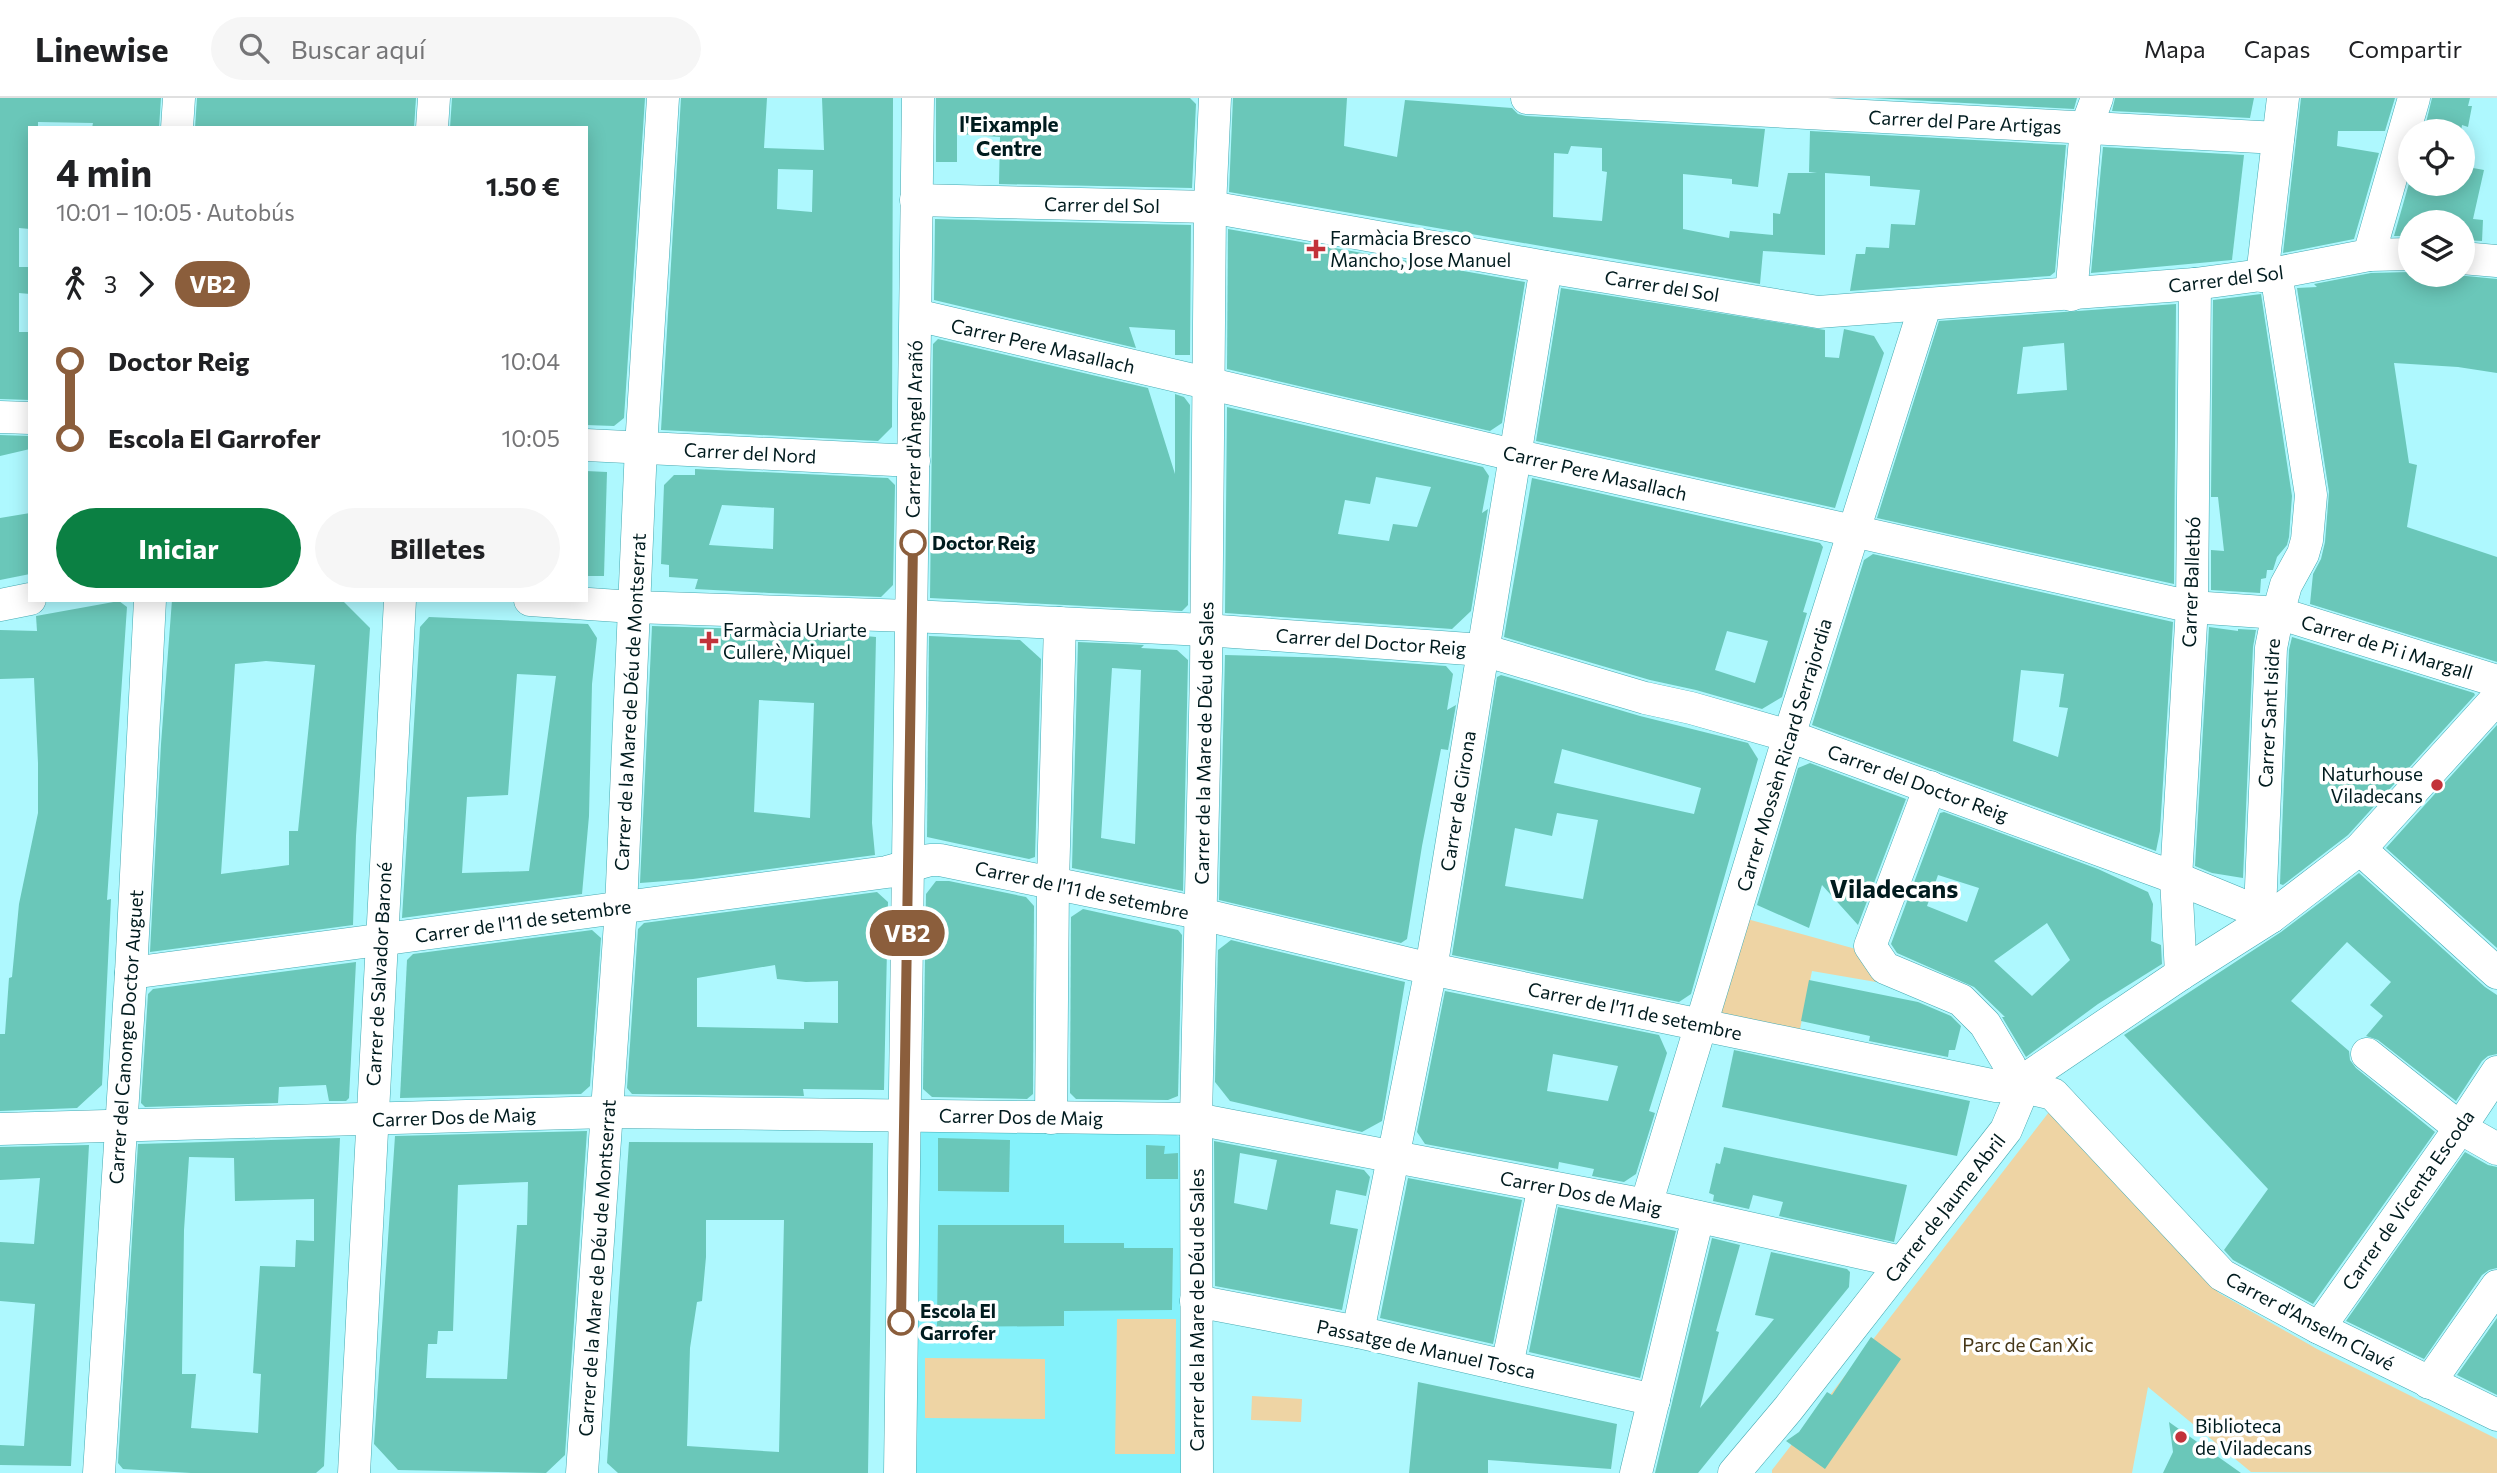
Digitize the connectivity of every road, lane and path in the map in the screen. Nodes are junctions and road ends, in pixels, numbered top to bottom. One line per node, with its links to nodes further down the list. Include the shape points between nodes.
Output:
1 (178, 98): 10 (street)
2 (434, 98): 11 (street)
3 (663, 98): 30 (street, Carrer de la Mare de Déu de Montserrat)
4 (918, 98): 14 (street, Carrer d'Àngel Arañó)
5 (1215, 98): 15 (street, Carrer de la Mare de Déu de Sales)
6 (1527, 98): 12 (street, Carrer del Pare Artigas)
7 (2097, 98): 12 (street)
8 (2283, 98): 13 (street, Carrer Sant Isidre)
9 (2414, 98): 17 (street)
10 (177, 126)
11 (432, 126)
12 (2086, 128): 13 (street, Carrer del Pare Artigas); 23 (street)
13 (2278, 138): 21 (street, Carrer Sant Isidre)
14 (916, 200): 15 (street, Carrer del Sol); 25 (street, Carrer d'Àngel Arañó)
15 (1210, 207): 20 (street, Carrer del Sol); 26 (street, Carrer de la Mare de Déu de Sales)
16 (2398, 254): 17 (street, Carrer del Sol)
17 (2369, 255): 21 (street, Carrer del Sol)
18 (2475, 259): 19 (street)
19 (2497, 261)
20 (1546, 267): 24 (street, Carrer del Sol, via 1818,312); 31 (street, Carrer de Girona)
21 (2269, 275): 22 (street, Carrer del Sol); 41 (street, Carrer Sant Isidre, via 2311,495 2305,547)
22 (2195, 284): 23 (street, Carrer del Sol); 40 (street, Carrer Balletbó)
23 (2071, 295): 24 (street, Carrer del Sol)
24 (1924, 306): 33 (street, Carrer Mossèn Ricard Serrajordia)
25 (916, 315): 26 (street, Carrer Pere Masallach); 32 (street, Carrer d'Àngel Arañó)
26 (1208, 384): 31 (street, Carrer Pere Masallach); 44 (street, Carrer de la Mare de Déu de Sales)
27 (0, 417): 28 (street)
28 (28, 418)
29 (588, 445): 30 (street, Carrer del Nord)
30 (641, 447): 32 (street, Carrer del Nord); 39 (street, Carrer de la Mare de Déu de Montserrat)
31 (1514, 455): 33 (street, Carrer Pere Masallach); 45 (street, Carrer de Girona)
32 (914, 461): 42 (street, Carrer d'Àngel Arañó)
33 (1853, 532): 40 (street, Carrer Pere Masallach); 48 (street, Carrer Mossèn Ricard Serrajordia)
34 (28, 599): 38 (street)
35 (150, 602): 59 (street, Carrer del Canonge Doctor Auguet)
36 (400, 602): 57 (street, Carrer de Salvador Baroné)
37 (560, 602): 39 (street, Carrer del Doctor Reig)
38 (0, 605)
39 (634, 607): 42 (street, Carrer del Doctor Reig); 54 (street, Carrer de la Mare de Déu de Montserrat)
40 (2192, 607): 41 (street, Carrer Pere Masallach); 52 (street, Carrer Balletbó)
41 (2278, 613): 46 (street, Carrer de Pi i Margall); 55 (street, Carrer Sant Isidre, via 2271,648)
42 (911, 616): 43 (street, Carrer del Doctor Reig); 51 (street, Carrer d'Àngel Arañó)
43 (1060, 623): 44 (street, Carrer del Doctor Reig); 53 (street)
44 (1205, 630): 45 (street, Carrer del Doctor Reig); 56 (street, Carrer de la Mare de Déu de Sales)
45 (1483, 650): 48 (street, Carrer del Doctor Reig); 58 (street, Carrer de Girona)
46 (2497, 681)
47 (2497, 698): 50 (street)
48 (1789, 736): 49 (street, Carrer del Doctor Reig); 62 (street, Carrer Mossèn Ricard Serrajordia)
49 (1930, 787): 52 (street, Carrer del Doctor Reig); 65 (street, via 1870,946 1885,968 1961,1000 1985,1024)
50 (2360, 849): 55 (street); 60 (street)
51 (908, 866): 53 (street, Carrer de l'11 de setembre, via 940,860); 54 (street, Carrer de l'11 de setembre); 67 (street, Carrer d'Àngel Arañó)
52 (2176, 878): 55 (street, Carrer del Doctor Reig); 61 (street, Carrer Balletbó)
53 (1053, 883): 56 (street, Carrer de l'11 de setembre); 68 (street)
54 (621, 908): 57 (street, Carrer de l'11 de setembre); 66 (street, Carrer de la Mare de Déu de Montserrat)
55 (2265, 914): 61 (street, Carrer de Jaume Abril)
56 (1202, 915): 58 (street, Carrer de l'11 de setembre); 70 (street, Carrer de la Mare de Déu de Sales)
57 (381, 940): 59 (street, Carrer de l'11 de setembre); 69 (street, Carrer de Salvador Baroné)
58 (1431, 969): 62 (street, Carrer de l'11 de setembre); 75 (street, Carrer de Girona)
59 (131, 972): 71 (street, Carrer del Canonge Doctor Auguet)
60 (2497, 973)
61 (2180, 974): 65 (street, Carrer de Jaume Abril, via 2033,1074)
62 (1701, 1025): 65 (street, Carrer de l'11 de setembre, via 1996,1086); 77 (street, Carrer Mossèn Ricard Serrajordia)
63 (2367, 1054): 72 (street)
64 (2497, 1072): 72 (street, Carrer de Vicenta Escoda)
65 (2017, 1076): 79 (street, Carrer de Jaume Abril, via 2006,1130); 82 (street, Carrer d'Anselm Clavé, via 2053,1094 2222,1275)
66 (608, 1112): 67 (street, Carrer Dos de Maig); 69 (street, Carrer Dos de Maig); 91 (street, Carrer de la Mare de Déu de Montserrat)
67 (904, 1116): 68 (street, Carrer Dos de Maig); 92 (street, Carrer d'Àngel Arañó)
68 (1051, 1118): 70 (street, Carrer Dos de Maig)
69 (372, 1119): 71 (street, Carrer Dos de Maig); 90 (street, Carrer de Salvador Baroné)
70 (1196, 1119): 75 (street, Carrer Dos de Maig); 81 (street, Carrer de la Mare de Déu de Sales)
71 (120, 1126): 73 (street, Carrer Dos de Maig); 89 (street, Carrer del Canonge Doctor Auguet)
72 (2460, 1128): 74 (street); 82 (street, Carrer de Vicenta Escoda)
73 (0, 1129)
74 (2497, 1149)
75 (1393, 1157): 76 (street, Carrer Dos de Maig); 83 (street, Carrer de Girona)
76 (1544, 1186): 77 (street, Carrer Dos de Maig); 84 (street)
77 (1646, 1205): 78 (street, Carrer Dos de Maig)
78 (1698, 1217): 79 (street, Carrer Dos de Maig); 86 (street)
79 (1902, 1262): 87 (street, Carrer de Jaume Abril)
80 (2497, 1286): 85 (street)
81 (1196, 1301): 83 (street, Passatge de Manuel Tosca); 93 (street, Carrer de la Mare de Déu de Sales)
82 (2319, 1328): 85 (street, Carrer d'Anselm Clavé)
83 (1358, 1332): 84 (street, Passatge de Manuel Tosca)
84 (1507, 1366): 86 (street, Passatge de Manuel Tosca)
85 (2429, 1383): 88 (street, Carrer d'Anselm Clavé)
86 (1654, 1400): 94 (street)
87 (1788, 1409): 95 (street, Carrer de Jaume Abril); 96 (street, Carrer de Jaume Abril)
88 (2497, 1415)
89 (99, 1473)
90 (354, 1473)
91 (582, 1473)
92 (900, 1473)
93 (1197, 1473)
94 (1636, 1473)
95 (1734, 1473)
96 (1755, 1473)

